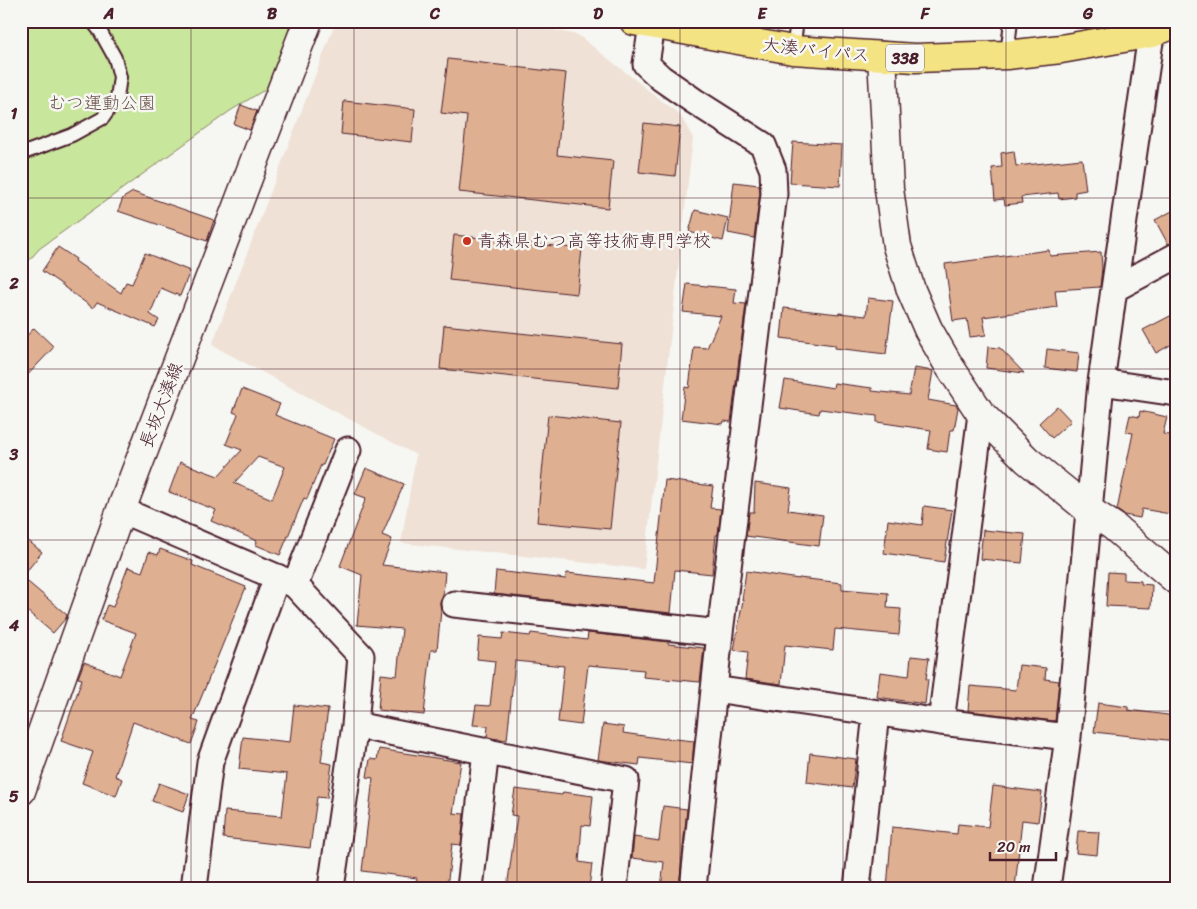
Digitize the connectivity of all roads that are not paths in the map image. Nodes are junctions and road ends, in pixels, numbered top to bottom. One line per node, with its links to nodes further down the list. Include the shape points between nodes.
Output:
1 (92, 21): 10 (lane, via 115,58 120,77 117,98 104,118 72,135)
2 (308, 21): 17 (main road, 長坂大湊線)
3 (797, 21): 7 (lane)
4 (1011, 21): 8 (lane)
5 (643, 23): 7 (highway, 大湊バイパス / 338); 22 (street, via 646,64 661,78 763,145 773,170 774,194)
6 (1160, 26): 8 (highway, 大湊バイパス / 338, via 1061,49); 12 (street)
7 (793, 50): 9 (highway, 大湊バイパス / 338)
8 (1006, 55): 9 (highway, 大湊バイパス / 338)
9 (882, 56): 15 (main road, via 888,189 897,246 928,329)
10 (21, 154)
11 (1176, 256): 12 (street)
12 (1114, 289): 13 (street)
13 (1102, 382): 14 (street); 18 (street)
14 (1176, 393)
15 (981, 414): 18 (main road, via 1027,460); 25 (street)
16 (348, 450): 20 (street)
17 (121, 510): 20 (street); 29 (main road, 長坂大湊線)
18 (1090, 511): 19 (main road, via 1113,526); 27 (street)
19 (1176, 580)
20 (286, 581): 26 (street, via 361,656); 30 (street, via 210,762)
21 (454, 604): 22 (street)
22 (720, 633): 23 (street)
23 (714, 689): 24 (street); 34 (street)
24 (876, 713): 25 (street); 35 (street)
25 (941, 722): 27 (street)
26 (355, 725): 28 (street); 31 (street)
27 (1068, 737): 36 (street)
28 (486, 751): 32 (street); 33 (street, via 626,780)
29 (22, 789)
30 (194, 888)
31 (331, 888)
32 (470, 888)
33 (614, 888)
34 (693, 888)
35 (857, 888)
36 (1047, 888)

